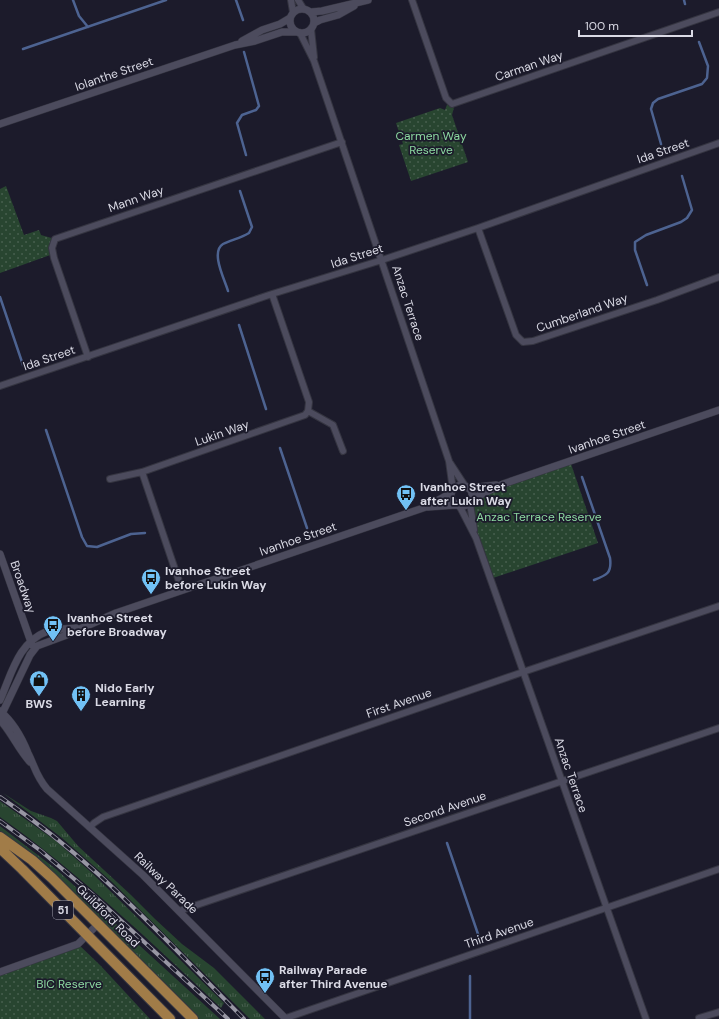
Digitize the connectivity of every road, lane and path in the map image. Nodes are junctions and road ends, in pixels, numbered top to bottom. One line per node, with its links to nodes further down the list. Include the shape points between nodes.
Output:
1 (291, 0): 9 (street)
2 (298, 0): 6 (street)
3 (368, 0): 5 (street)
4 (412, 0): 8 (street, Carman Way, via 446,98 452,104)
5 (358, 4): 7 (street); 10 (street)
6 (303, 8): 7 (street); 9 (street)
7 (310, 12): 10 (street, via 313,16)
8 (719, 12)
9 (292, 15): 11 (street, via 291,27); 12 (street, Iolanthe Street, via 280,24 262,30)
10 (312, 26): 11 (street, via 304,33); 13 (street, Anzac Terrace)
11 (298, 32): 12 (street, Iolanthe Street, via 282,32); 13 (street, Anzac Terrace)
12 (235, 45): 14 (street, Iolanthe Street)
13 (314, 61): 15 (street, Anzac Terrace)
14 (0, 124)
15 (342, 142): 18 (street, Anzac Terrace); 21 (street, Mann Way, via 55,239 52,248 54,258)
16 (719, 143): 17 (street, Ida Street)
17 (478, 228): 18 (street, Ida Street); 19 (street, Cumberland Way, via 516,335 523,342 657,300)
18 (382, 260): 20 (street, Ida Street); 26 (street, Anzac Terrace)
19 (719, 277)
20 (272, 294): 21 (street, Ida Street); 24 (street, via 309,402)
21 (88, 357): 22 (street, Ida Street)
22 (0, 386)
23 (719, 410): 29 (street, Ivanhoe Street)
24 (308, 411): 25 (street, via 333,425); 27 (street, Lukin Way, via 301,417)
25 (343, 451)
26 (449, 461): 30 (street, Anzac Terrace); 31 (street, Anzac Terrace)
27 (142, 472): 28 (street, Lukin Way); 37 (street)
28 (110, 479)
29 (502, 484): 30 (street, Ivanhoe Street); 32 (street, Ivanhoe Street)
30 (467, 487): 31 (street, via 457,486); 32 (street, via 472,493)
31 (452, 492): 33 (street, via 451,499); 34 (street, Ivanhoe Street)
32 (471, 501): 33 (street, via 464,507); 35 (street, Anzac Terrace)
33 (458, 506): 34 (street, Ivanhoe Street); 35 (street, Anzac Terrace)
34 (426, 507): 37 (street, Ivanhoe Street)
35 (476, 538): 42 (street, Anzac Terrace)
36 (0, 554): 40 (street, Broadway)
37 (182, 590): 39 (street, Ivanhoe Street, via 116,613)
38 (719, 606): 42 (street, First Avenue)
39 (88, 626): 40 (street, Ivanhoe Street, via 49,631); 41 (street, Ivanhoe Street)
40 (30, 642): 41 (street, Broadway); 43 (street, Ivanhoe Street, via 20,652)
41 (34, 649): 44 (street)
42 (523, 672): 46 (street, Anzac Terrace); 47 (street, First Avenue, via 103,817)
43 (0, 700)
44 (1, 716): 47 (street, Railway Parade, via 16,730 40,780 47,789)
45 (719, 728): 46 (street, Second Avenue)
46 (562, 782): 51 (street, Anzac Terrace); 52 (street, Second Avenue)
47 (90, 827): 52 (street, Railway Parade)
48 (0, 837): 53 (highway, Guildford Road / 51, via 32,860)
49 (0, 848): 54 (highway, 51)
50 (719, 870): 51 (street, Third Avenue)
51 (606, 908): 60 (street, Third Avenue); 61 (street, Anzac Terrace)
52 (179, 911): 60 (street, Railway Parade)
53 (98, 924): 54 (street); 59 (highway, Guildford Road / 51)
54 (87, 934): 55 (street, via 78,944); 58 (highway, 51)
55 (0, 972)
56 (719, 1012): 57 (street)
57 (699, 1018)
58 (170, 1019)
59 (193, 1019)
60 (286, 1019)
61 (646, 1019)

